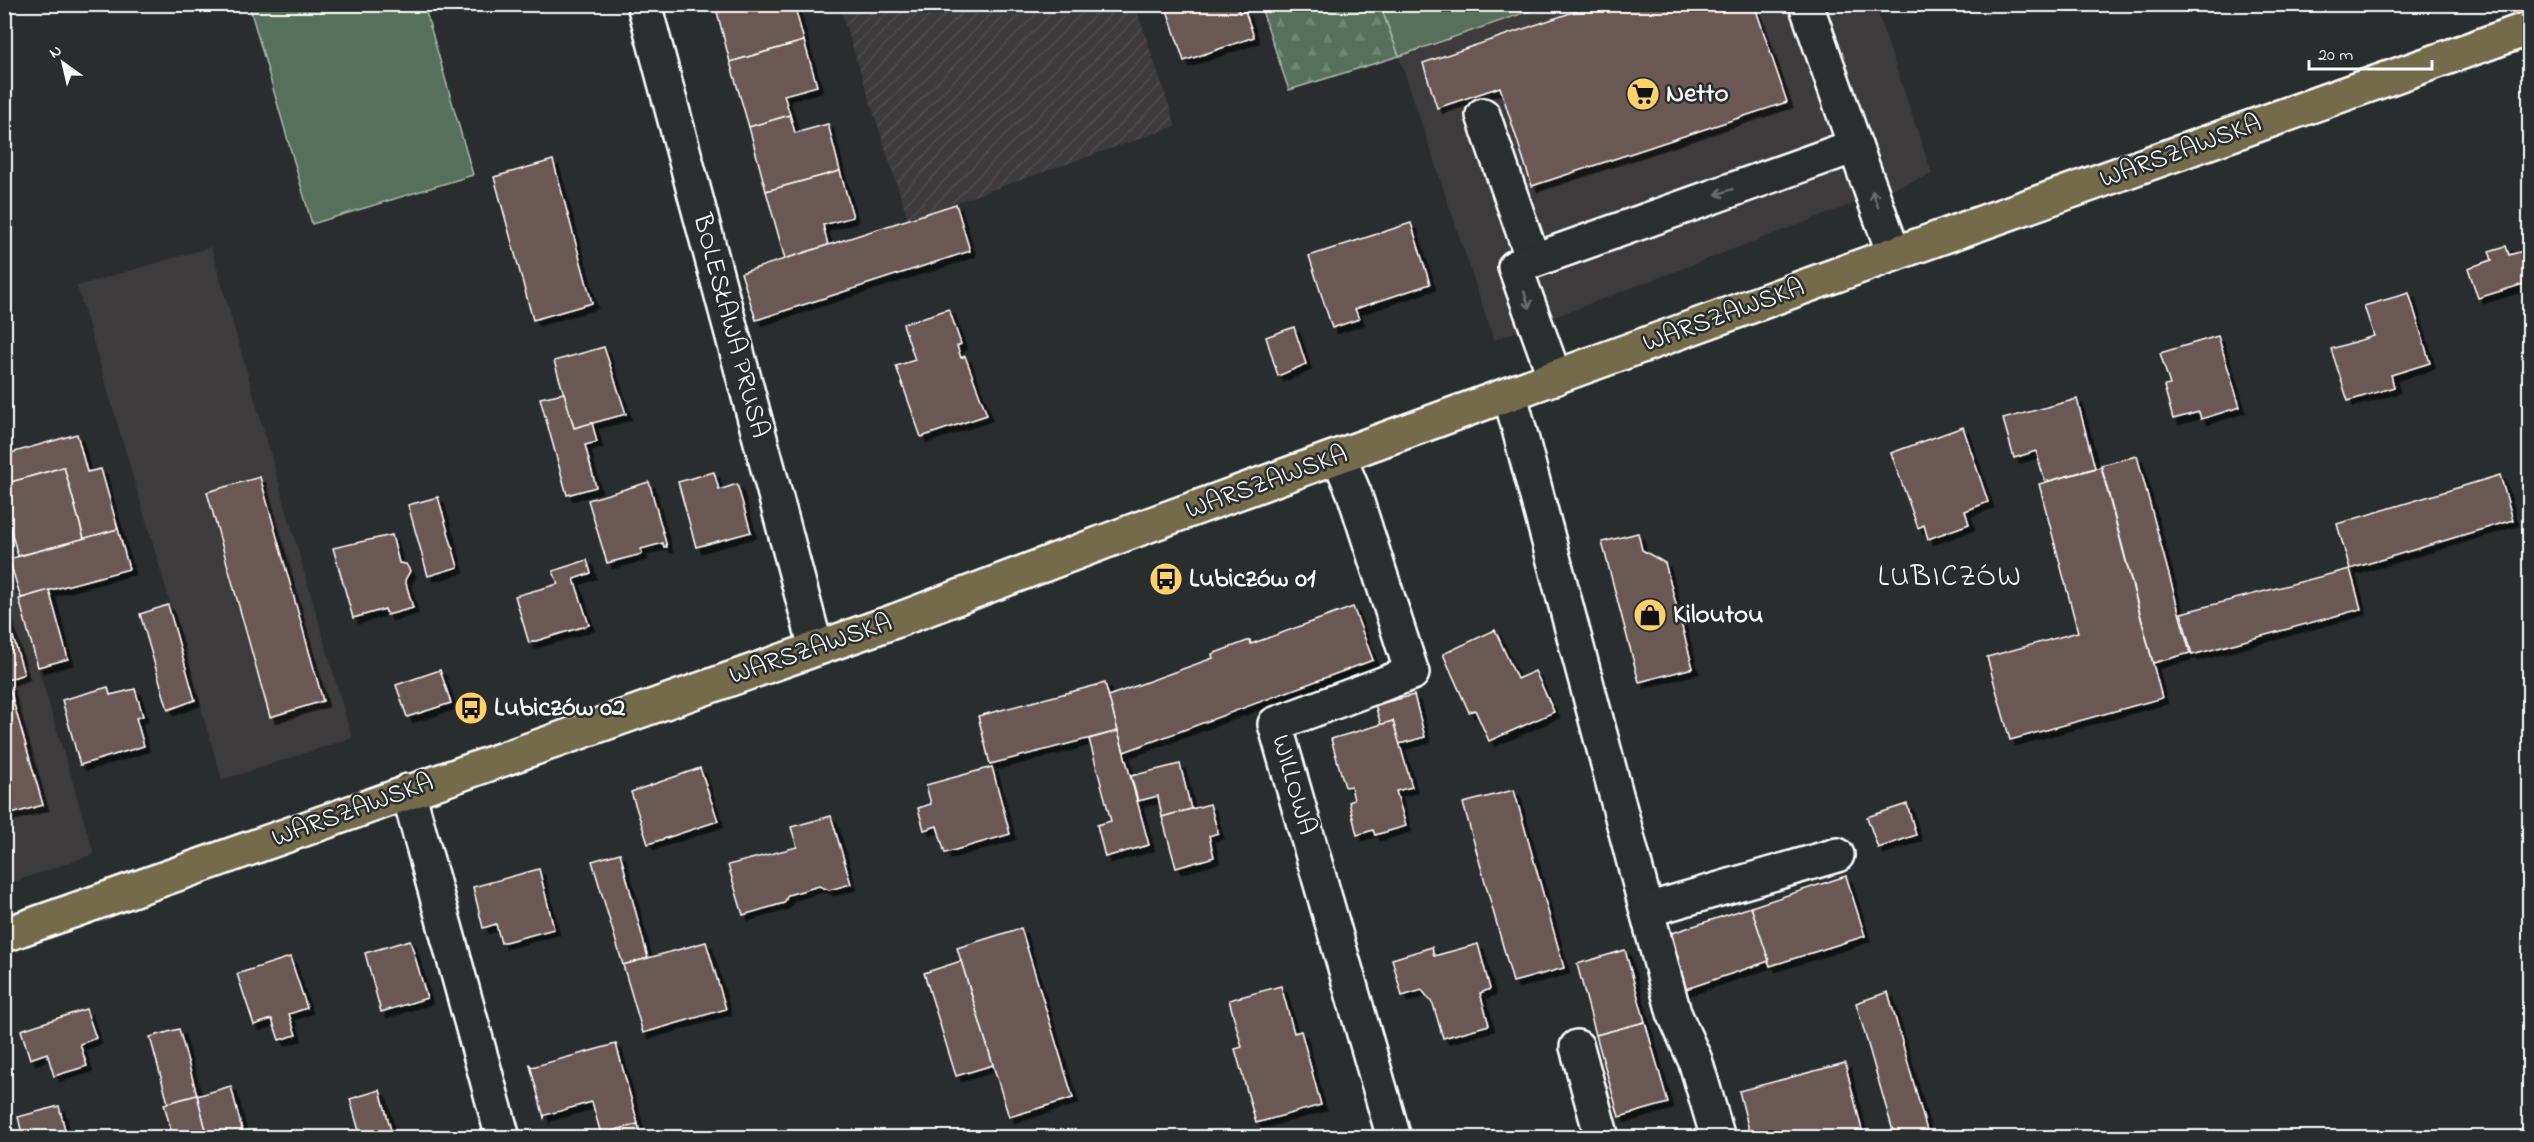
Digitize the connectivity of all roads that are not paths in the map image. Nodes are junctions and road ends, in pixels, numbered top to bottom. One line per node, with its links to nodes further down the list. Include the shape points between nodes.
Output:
1 (644, 4): 11 (street, BOLESŁAWA PRUSA)
2 (1806, 4): 5 (street)
3 (2529, 28): 6 (main road, WARSZAWSKA)
4 (1482, 115): 7 (street)
5 (1855, 146): 6 (street, one-way to 5); 7 (street, one-way to 7)
6 (1894, 254): 8 (main road, WARSZAWSKA)
7 (1533, 260): 8 (street, one-way to 8, via 1515,267)
8 (1555, 378): 9 (main road, WARSZAWSKA)
9 (1510, 395): 10 (main road, WARSZAWSKA); 14 (street)
10 (1339, 457): 11 (main road, WARSZAWSKA); 18 (street, WILLOWA, via 1354,492 1412,673 1275,724)
11 (816, 648): 12 (main road, WARSZAWSKA)
12 (408, 791): 15 (main road, WARSZAWSKA); 17 (street)
13 (1837, 855): 14 (street)
14 (1647, 910): 20 (street, via 1674,1013 1695,1060)
15 (4, 935)
16 (1576, 1047): 19 (street)
17 (503, 1137)
18 (1394, 1137)
19 (1602, 1137)
20 (1718, 1137)

